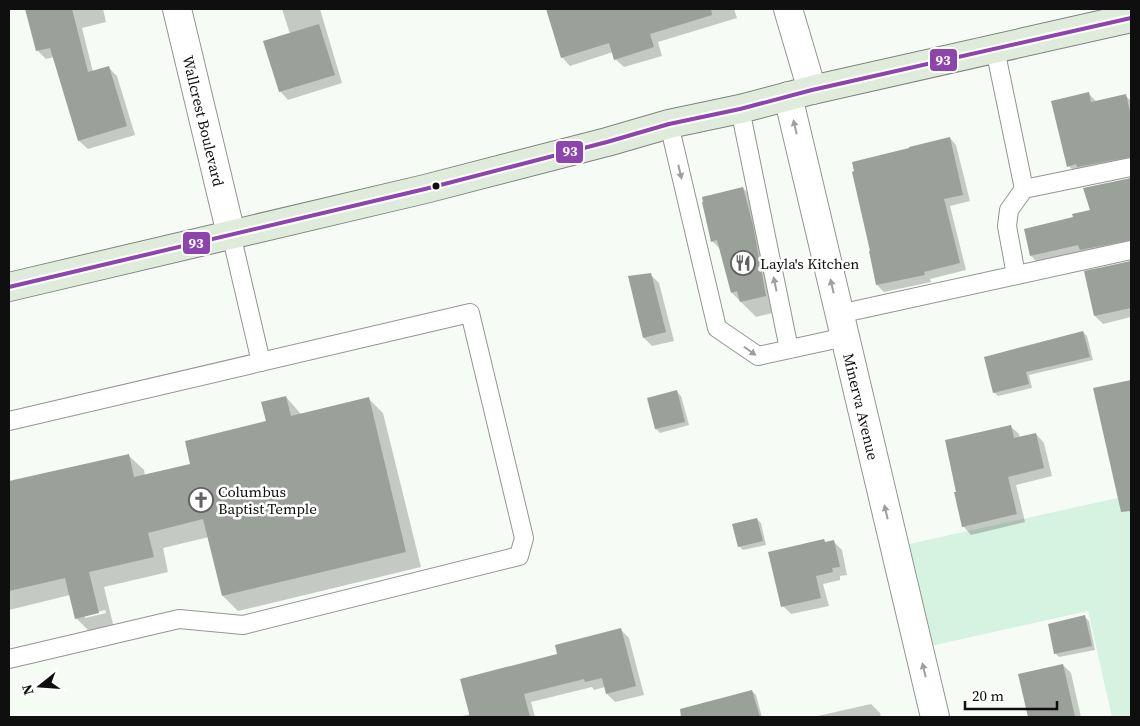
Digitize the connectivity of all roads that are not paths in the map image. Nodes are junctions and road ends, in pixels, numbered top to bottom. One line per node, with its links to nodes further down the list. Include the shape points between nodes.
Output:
1 (177, 9): 10 (street, Wallcrest Boulevard)
2 (788, 9): 5 (street, Minerva Avenue)
3 (1131, 18): 4 (main road)
4 (995, 49): 5 (main road); 9 (lane)
5 (800, 93): 6 (main road); 14 (street, Minerva Avenue, one-way to 5)
6 (740, 109): 7 (main road); 15 (lane, one-way to 6)
7 (669, 124): 10 (main road, via 425,189); 15 (lane, one-way to 15, via 717,328 758,356)
8 (1131, 167): 9 (lane)
9 (1024, 189): 12 (lane, via 1009,210 1007,226)
10 (231, 234): 13 (main road); 16 (lane)
11 (1131, 250): 12 (lane)
12 (1016, 275): 14 (lane)
13 (9, 287)
14 (842, 325): 15 (lane); 19 (street, Minerva Avenue, one-way to 14)
15 (789, 349)
16 (261, 362): 17 (lane); 18 (lane, via 470,313 524,538 519,556 243,625 180,619)
17 (9, 421)
18 (9, 659)
19 (935, 717)

